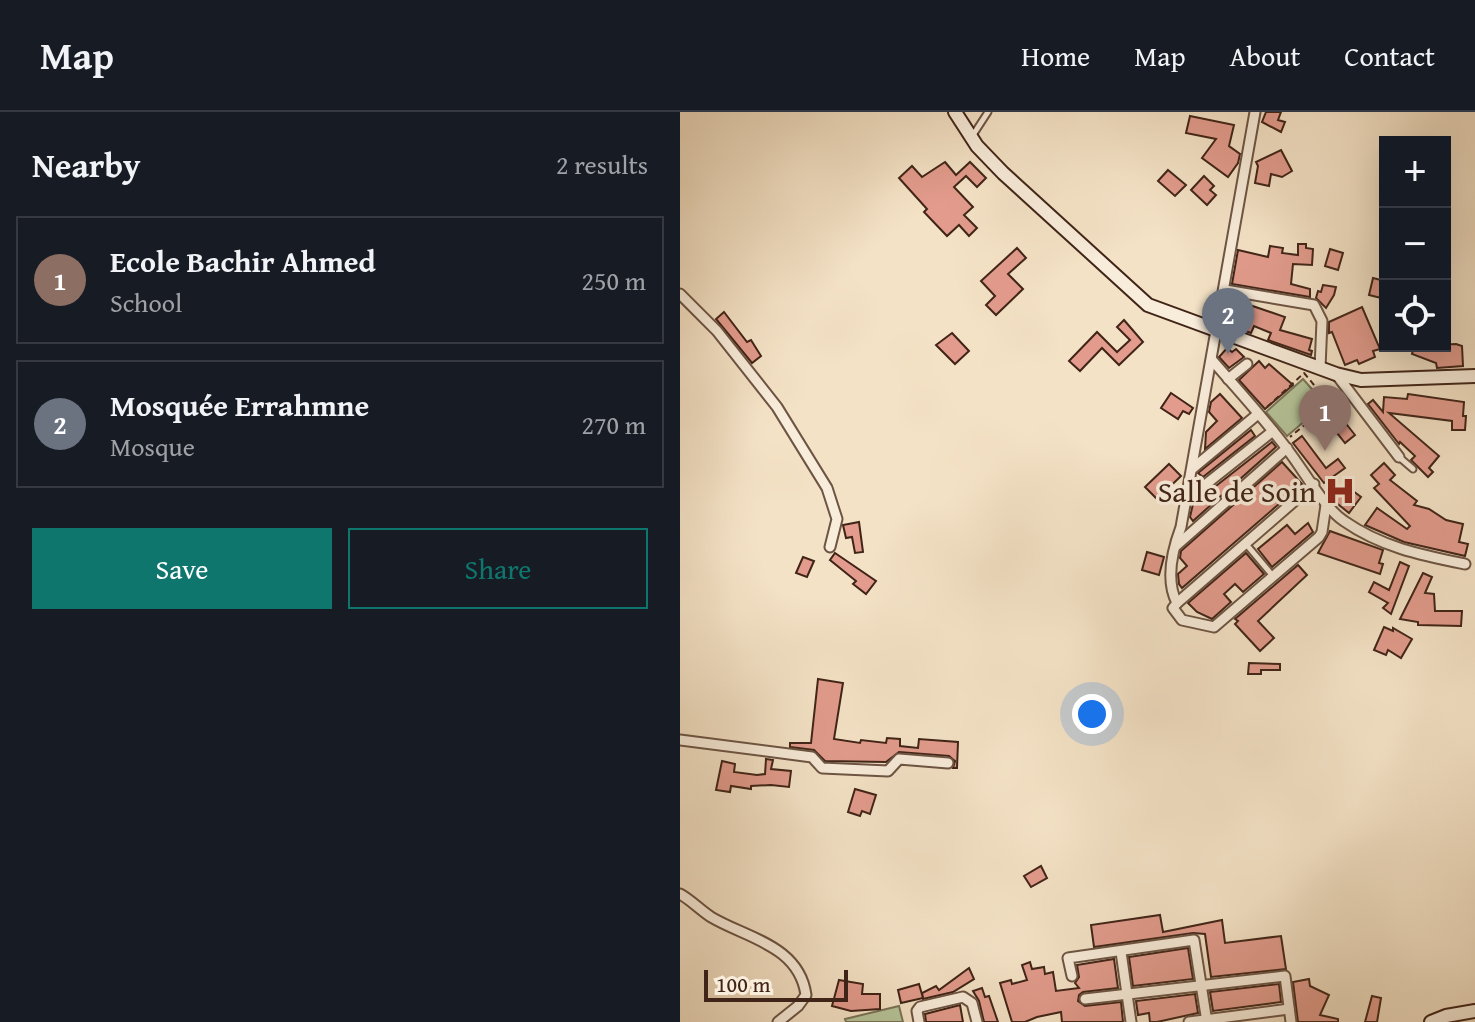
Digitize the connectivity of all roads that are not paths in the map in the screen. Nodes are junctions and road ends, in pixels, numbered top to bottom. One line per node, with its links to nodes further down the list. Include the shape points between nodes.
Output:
1 (955, 112): 4 (main road)
2 (988, 112): 4 (lane)
3 (1255, 112): 5 (street)
4 (972, 137): 7 (main road, via 1003,173 1148,305)
5 (1225, 290): 7 (street); 10 (street, via 1314,305 1322,321)
6 (680, 294): 24 (street, via 777,407 827,488 837,519)
7 (1217, 331): 8 (street); 10 (main road)
8 (1212, 360): 13 (street); 18 (street)
9 (1247, 364): 13 (street)
10 (1320, 368): 11 (main road)
11 (1336, 374): 12 (main road, via 1361,380); 17 (street)
12 (1475, 376)
13 (1228, 379): 14 (street)
14 (1258, 414): 15 (street); 18 (street)
15 (1273, 431): 16 (street); 21 (street)
16 (1285, 446): 20 (street); 25 (street)
17 (1399, 457): 19 (lane)
18 (1192, 469): 21 (street)
19 (1413, 469)
20 (1314, 484): 22 (street); 23 (street)
21 (1186, 500): 25 (street)
22 (1326, 505): 26 (street, via 1376,540); 27 (street, via 1322,532)
23 (1246, 544): 27 (lane); 28 (street)
24 (830, 547)
25 (1173, 548): 28 (street, via 1170,590)
26 (1465, 564)
27 (1273, 576): 28 (street, via 1214,627 1182,620 1173,608)
28 (1177, 603)
29 (680, 740): 30 (street, via 812,757 822,768 888,771 899,759)
30 (948, 763)
31 (680, 894): 40 (street, via 712,918 769,943 797,970 806,995)
32 (1121, 952): 33 (street, via 1068,958); 34 (street, via 1194,940); 35 (street)
33 (1072, 976)
34 (1202, 986): 35 (street); 37 (street, via 1285,976); 39 (street)
35 (1127, 996): 36 (street); 43 (street)
36 (1085, 999)
37 (1289, 1009): 39 (street); 45 (street)
38 (1475, 1011): 46 (main road)
39 (1207, 1021): 44 (street)
40 (778, 1022)
41 (919, 1022): 42 (street, via 920,1007 963,997 972,1003)
42 (977, 1022)
43 (1131, 1022)
44 (1189, 1022)
45 (1291, 1022)
46 (1431, 1022)

